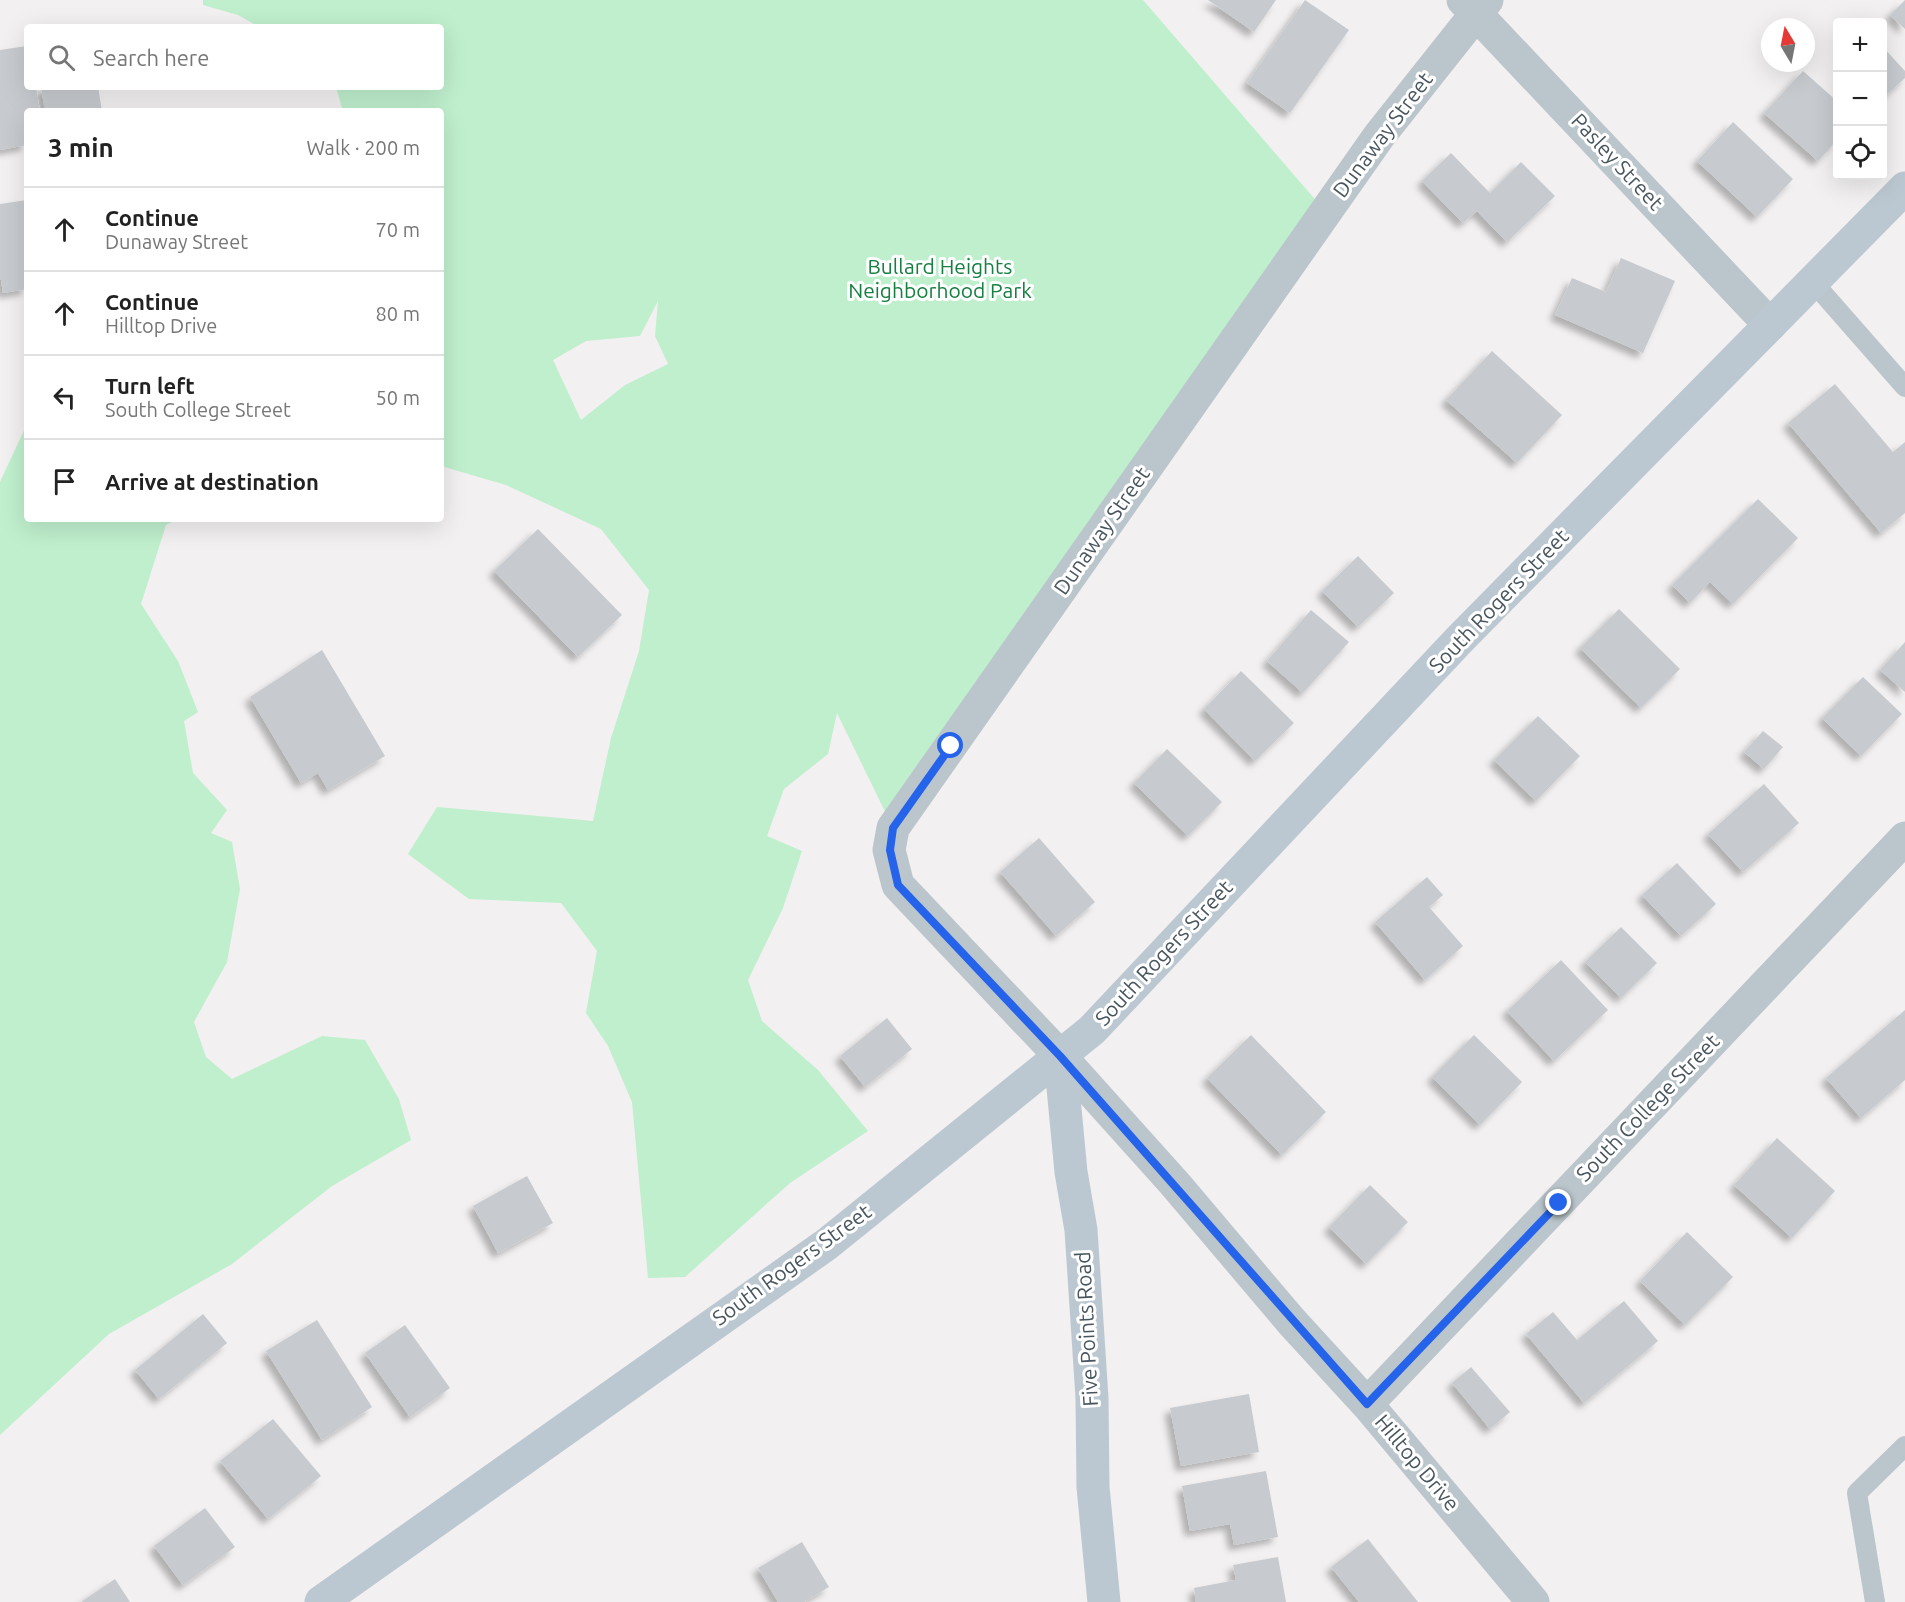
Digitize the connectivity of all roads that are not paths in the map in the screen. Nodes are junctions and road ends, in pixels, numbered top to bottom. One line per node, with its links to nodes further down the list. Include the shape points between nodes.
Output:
1 (1475, 5): 4 (street, Pasley Street); 7 (street, Dunaway Street, via 893,828 890,850 898,885)
2 (1905, 188): 3 (main road, South Rogers Street)
3 (1813, 282): 4 (main road, South Rogers Street); 5 (lane)
4 (1770, 325): 7 (main road, South Rogers Street, via 1460,639 1092,1030)
5 (1905, 387)
6 (1905, 838): 8 (street, South College Street)
7 (1060, 1056): 8 (street, Hilltop Drive); 10 (main road, South Rogers Street, via 827,1244); 11 (main road, Five Points Road, via 1081,1230 1092,1398 1093,1487)
8 (1367, 1404): 12 (street, Hilltop Drive)
9 (1905, 1446): 13 (lane, via 1857,1493)
10 (321, 1602)
11 (1104, 1602)
12 (1533, 1602)
13 (1875, 1602)

